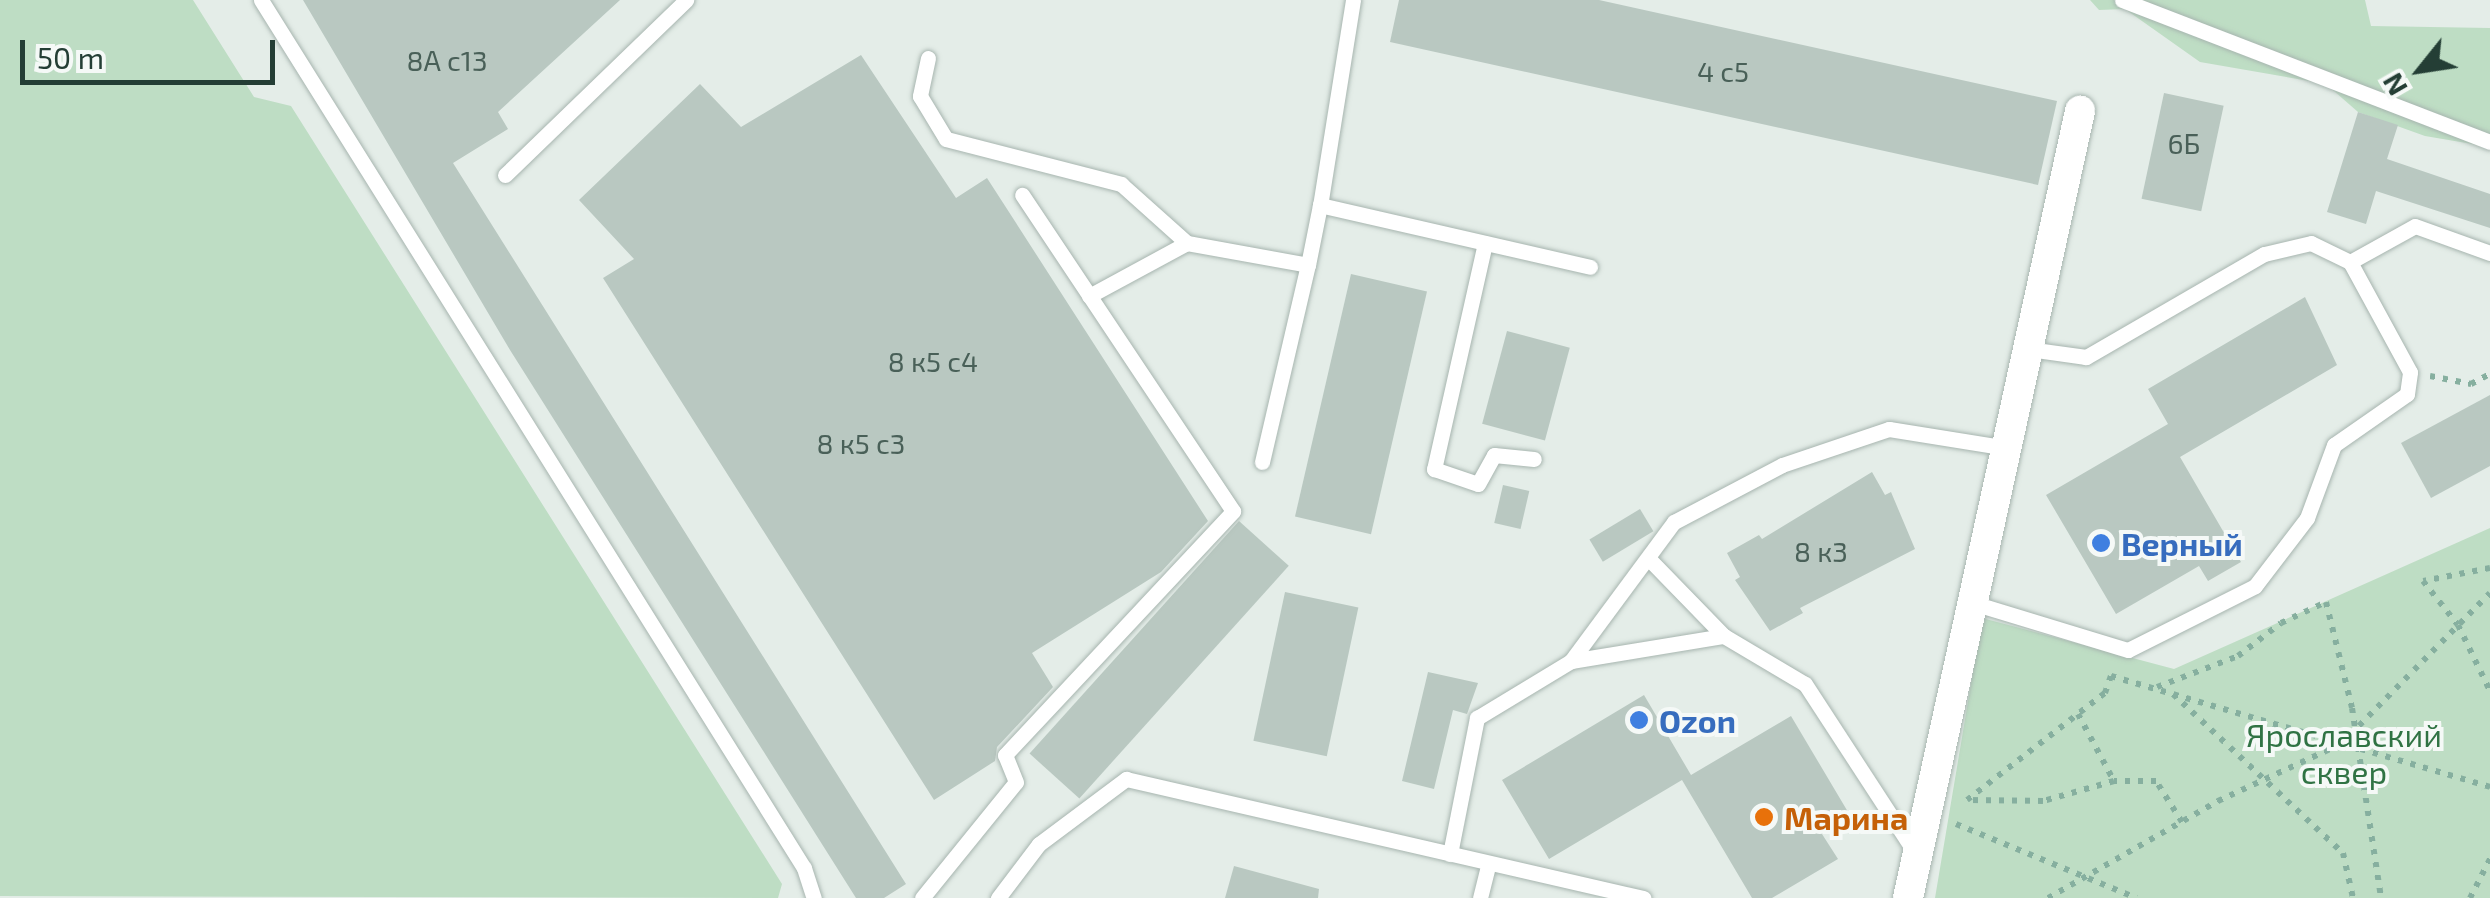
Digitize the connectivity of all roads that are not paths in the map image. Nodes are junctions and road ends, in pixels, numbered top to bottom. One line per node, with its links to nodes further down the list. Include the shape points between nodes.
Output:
1 (261, 0): 29 (lane, via 794,852)
2 (686, 0): 8 (lane)
3 (1353, 0): 10 (lane)
4 (2122, 0): 7 (lane)
5 (928, 58): 11 (lane, via 920,96 946,139 1121,184)
6 (2080, 111): 18 (street)
7 (2490, 142)
8 (505, 175)
9 (1022, 195): 17 (lane)
10 (1320, 205): 12 (lane); 15 (lane)
11 (1187, 243): 15 (lane); 17 (lane)
12 (1486, 243): 16 (lane); 20 (lane, via 1434,469 1478,484 1494,454)
13 (2490, 252): 14 (lane, via 2415,226)
14 (2350, 262): 18 (lane, via 2311,243 2264,254 2086,357); 23 (lane, via 2410,372 2407,394 2334,445 2307,518 2256,586 2128,650)
15 (1308, 265): 21 (lane)
16 (1590, 268)
17 (1089, 296): 30 (lane, via 1232,511 1004,755 1016,782)
18 (2028, 349): 19 (street)
19 (2006, 448): 22 (lane, via 1890,429 1782,465 1674,522); 23 (street)
20 (1534, 459)
21 (1262, 462)
22 (1650, 560): 24 (lane); 25 (lane)
23 (1973, 603): 27 (street)
24 (1724, 636): 25 (lane); 27 (lane, via 1805,684)
25 (1571, 661): 26 (lane, via 1477,718)
26 (1450, 854): 28 (lane); 31 (lane, via 1126,779 1039,844)
27 (1918, 856): 34 (street)
28 (1488, 863): 32 (lane); 33 (lane)
29 (814, 898)
30 (922, 898)
31 (998, 898)
32 (1480, 898)
33 (1643, 898)
34 (1908, 898)

